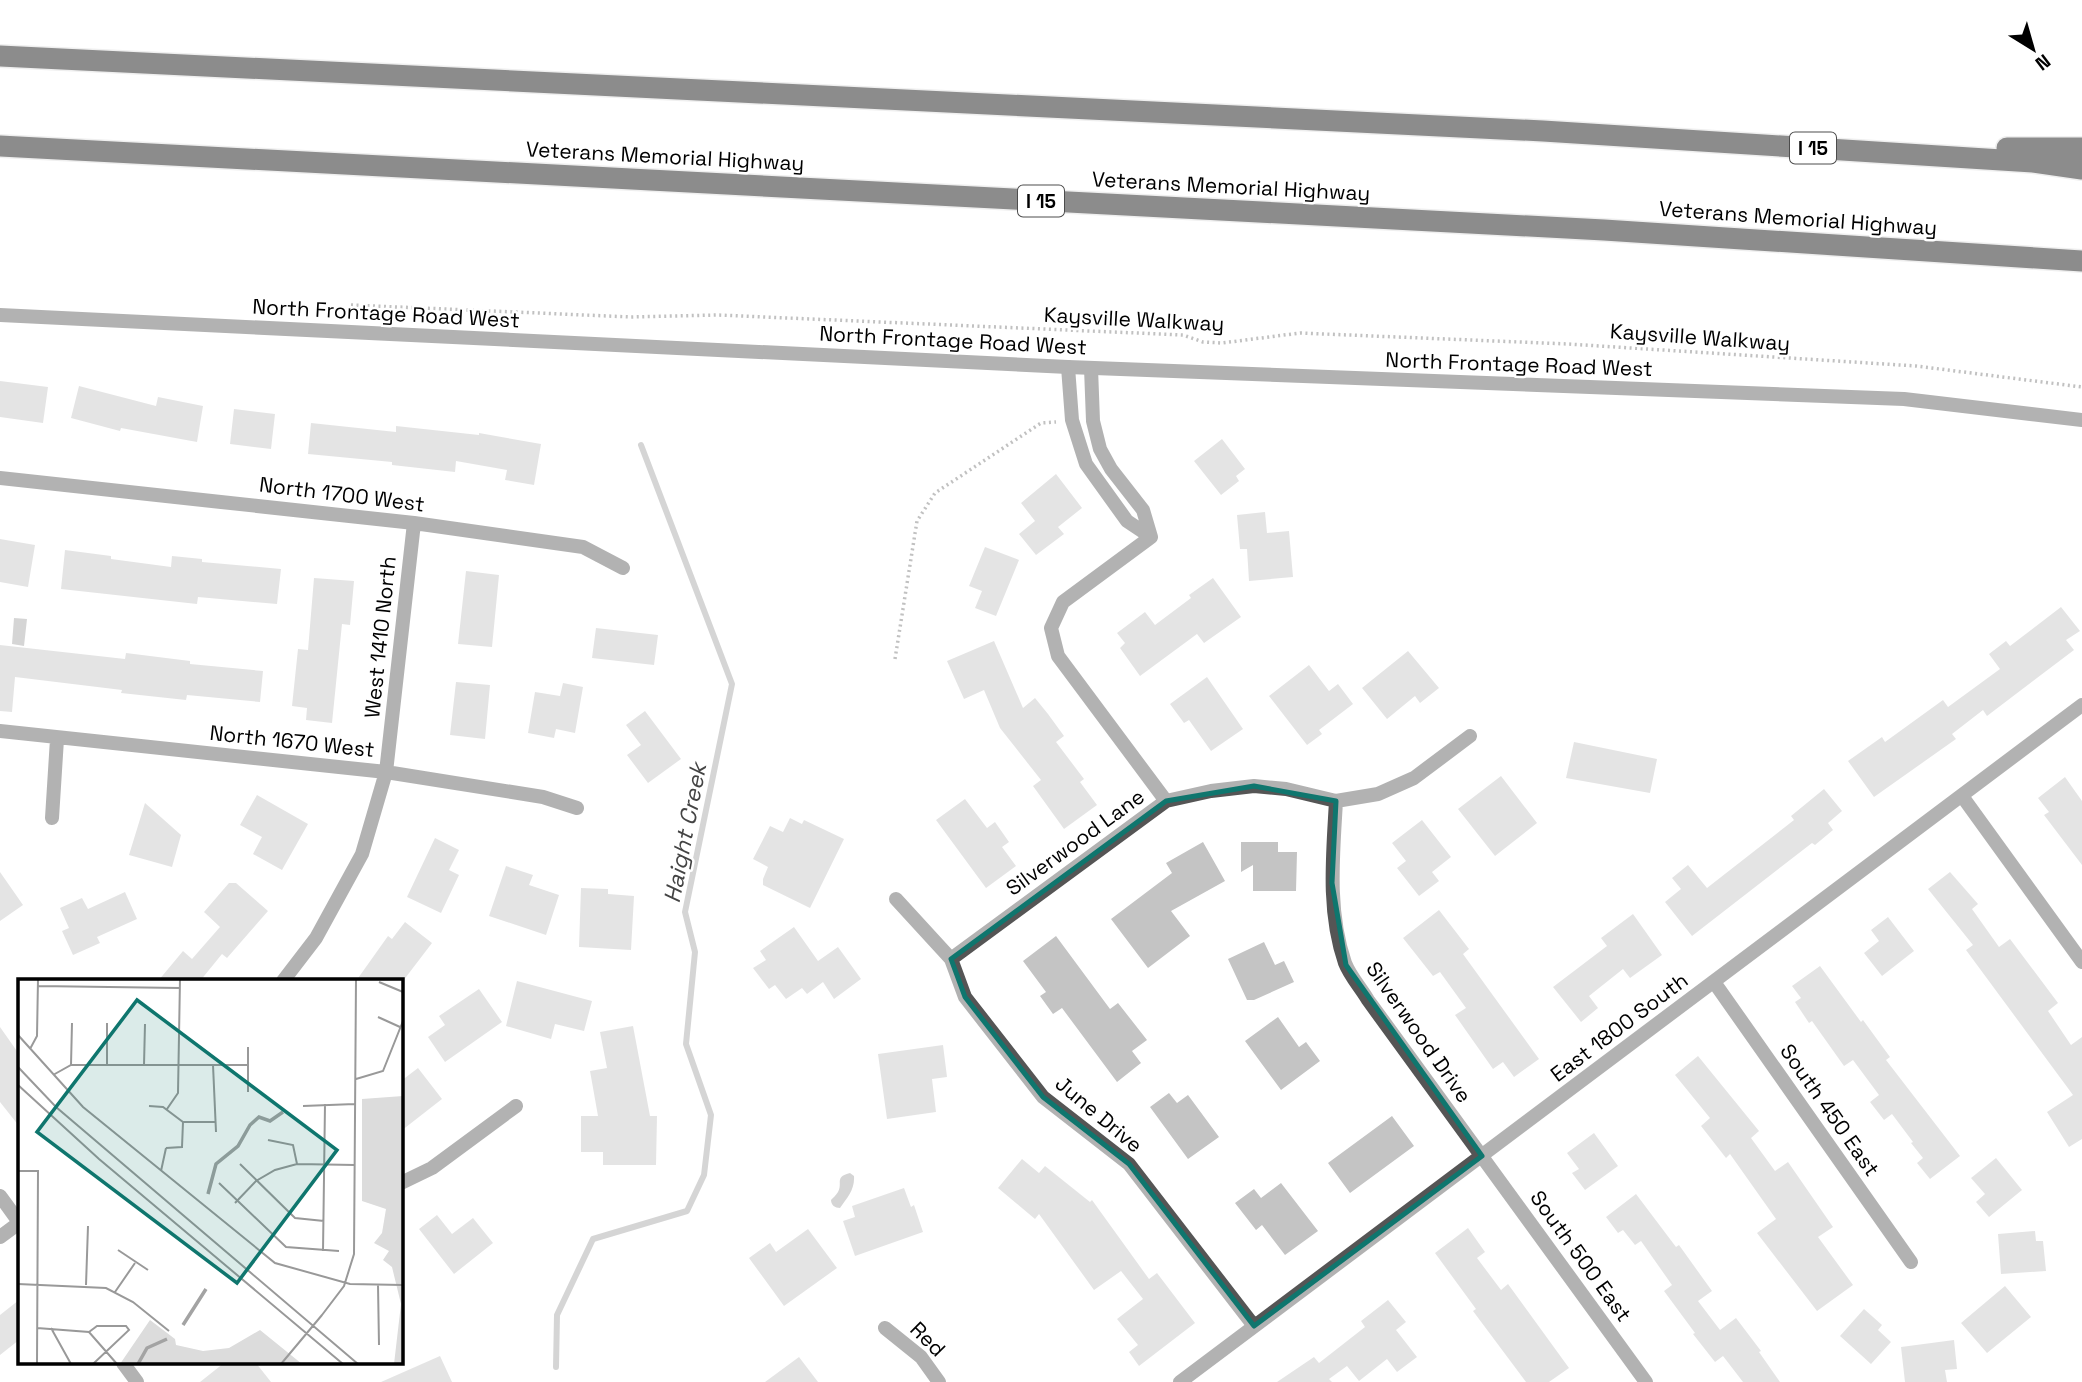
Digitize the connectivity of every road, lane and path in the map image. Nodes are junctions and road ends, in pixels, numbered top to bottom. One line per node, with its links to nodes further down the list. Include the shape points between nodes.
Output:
1 (0, 56): 3 (highway, I 15)
2 (0, 146): 6 (highway, Veterans Memorial Highway / I 15, via 1590,229)
3 (1814, 148): 4 (highway); 5 (highway, I 15)
4 (2082, 148)
5 (2082, 169)
6 (2082, 261)
7 (351, 305): 11 (path, Kaysville Walkway, via 1183,335 1222,343 1300,333 1568,344 1916,366)
8 (0, 315): 9 (street, North Frontage Road West)
9 (1068, 367): 10 (street, North Frontage Road West); 13 (street)
10 (1091, 368): 12 (street, North Frontage Road West, via 1904,399); 16 (street, via 1093,421 1100,449 1143,510)
11 (2082, 387)
12 (2082, 419)
13 (1072, 420): 16 (street, via 1086,464 1127,521); 18 (path, via 1041,423 935,493 917,521)
14 (0, 478): 15 (street, North 1700 West)
15 (414, 523): 17 (street, North 1700 West, via 583,547); 23 (street, West 1410 North)
16 (1151, 537): 25 (street, via 1063,602 1051,628 1058,656)
17 (623, 568)
18 (895, 659)
19 (2082, 705): 24 (street, East 1800 South)
20 (0, 731): 22 (street, North 1670 West)
21 (1470, 736): 26 (street, Silverwood Lane, via 1415,778 1378,794)
22 (58, 739): 23 (street, North 1670 West); 28 (street)
23 (386, 772): 27 (street, North 1670 West, via 543,797); 32 (street, West 1410 North, via 362,854 316,938)
24 (1962, 796): 31 (street); 33 (street, East 1800 South)
25 (1166, 801): 26 (street, Silverwood Lane, via 1254,786); 30 (street, Silverwood Lane)
26 (1336, 801): 35 (street, Silverwood Drive, via 1332,883 1346,964)
27 (577, 808)
28 (52, 818)
29 (896, 899): 30 (street, June Drive)
30 (951, 959): 42 (street, June Drive, via 965,997 1043,1097 1129,1164)
31 (2082, 962)
32 (285, 979)
33 (1714, 982): 35 (street, East 1800 South); 41 (street, South 450 East)
34 (516, 1106): 36 (street, via 432,1168)
35 (1482, 1156): 42 (street, East 1800 South); 48 (street, South 500 East)
36 (402, 1183)
37 (0, 1196): 38 (street)
38 (18, 1222)
39 (18, 1224): 40 (street)
40 (0, 1237)
41 (1911, 1262)
42 (1254, 1326): 47 (street, East 1800 South)
43 (885, 1328): 46 (street, Red, via 921,1357)
44 (124, 1364): 45 (street)
45 (137, 1382)
46 (939, 1382)
47 (1180, 1382)
48 (1646, 1382)

